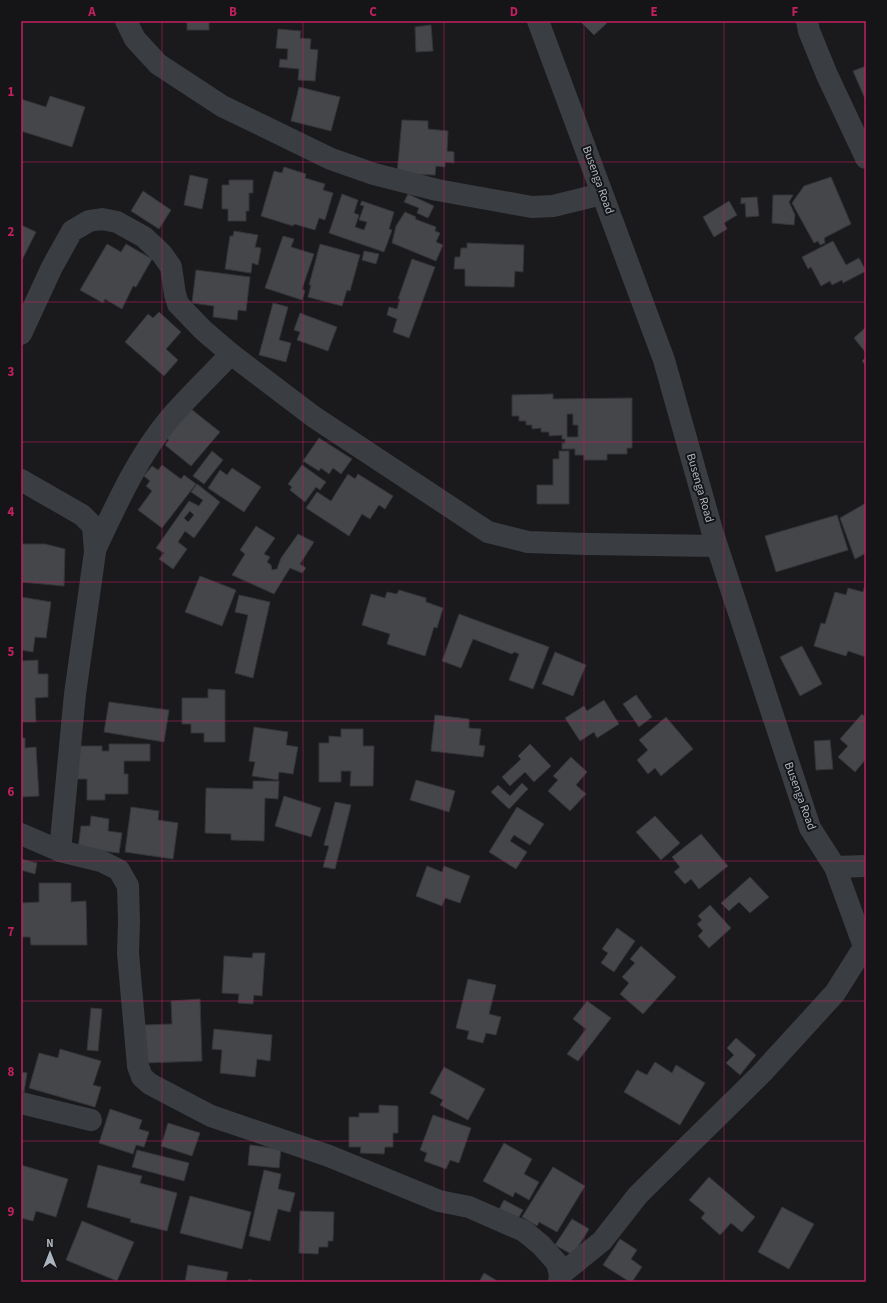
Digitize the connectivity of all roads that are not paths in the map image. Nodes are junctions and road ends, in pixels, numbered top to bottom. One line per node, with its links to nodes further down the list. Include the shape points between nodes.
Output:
1 (126, 21): 5 (street, via 135,39 158,64 222,106 331,159 374,174 437,190 532,206 553,206)
2 (538, 21): 5 (street, Busenga Road)
3 (807, 21): 4 (street, via 827,75)
4 (866, 158)
5 (602, 194): 9 (street, Busenga Road, via 664,360)
6 (21, 334): 7 (street, via 72,231 89,220 102,218 117,222 144,237 162,254 171,267 178,304)
7 (231, 354): 9 (street, via 314,417 488,532 528,542); 10 (street, via 170,418 150,447 120,496)
8 (21, 480): 10 (street, via 82,515 93,526)
9 (716, 546): 14 (street, Busenga Road, via 810,828)
10 (95, 552): 12 (street, via 75,694)
11 (21, 834): 12 (street)
12 (60, 851): 18 (street, via 101,862 119,870 128,886 128,954 138,1066 142,1077 150,1084 211,1116 329,1156 439,1201 469,1207 524,1231 557,1262)
13 (866, 866): 14 (street)
14 (834, 868): 15 (street, Busenga Road)
15 (865, 949): 18 (street, via 835,993 761,1074 638,1195 602,1241)
16 (21, 1103): 17 (street)
17 (90, 1120)
18 (560, 1279)

